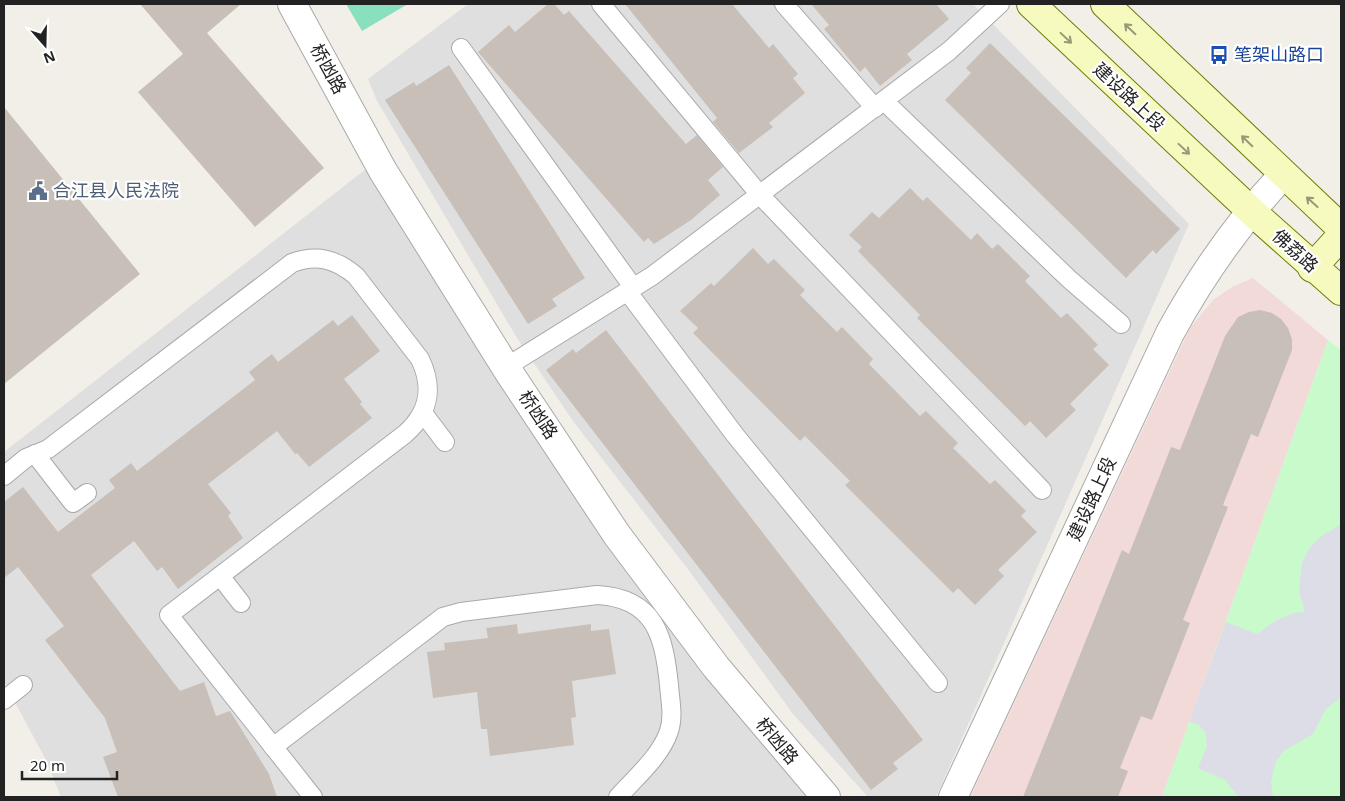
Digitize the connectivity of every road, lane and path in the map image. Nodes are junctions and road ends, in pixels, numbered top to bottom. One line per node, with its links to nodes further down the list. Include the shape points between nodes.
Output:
1 (292, 4): 18 (street, 桥凼路, via 383,171)
2 (601, 4): 10 (lane)
3 (784, 4): 8 (lane)
4 (1000, 4): 8 (lane, via 949,51)
5 (1031, 4): 11 (main road, 建设路上段, one-way to 11)
6 (1104, 4): 9 (main road, one-way to 6)
7 (461, 48): 15 (lane)
8 (880, 105): 10 (lane); 17 (lane)
9 (1283, 175): 11 (street, 建设路上段); 12 (main road, one-way to 9)
10 (760, 195): 15 (lane); 23 (lane)
11 (1250, 210): 14 (main road, 佛荔路); 34 (street, 建设路上段, via 1192,292 1170,333)
12 (1341, 228)
13 (1341, 236): 14 (main road)
14 (1312, 268): 16 (main road, 佛荔路)
15 (630, 289): 18 (lane); 27 (lane, via 735,435)
16 (1341, 290)
17 (1121, 324)
18 (506, 367): 33 (street, 桥凼路, via 617,535 716,667)
19 (423, 413): 20 (lane); 21 (lane, via 429,386 420,359 356,276 336,262 313,258 292,263 282,270 48,449); 25 (lane, via 405,434)
20 (445, 442)
21 (36, 454): 22 (lane); 24 (lane, via 72,503)
22 (4, 476)
23 (1042, 490)
24 (87, 493)
25 (220, 576): 26 (lane); 30 (lane, via 169,615)
26 (241, 603)
27 (938, 683)
28 (23, 686): 29 (lane)
29 (4, 700)
30 (273, 747): 31 (lane); 32 (lane, via 443,617 480,609 612,596 640,608 657,628 665,652 672,714 669,732 660,749)
31 (313, 797)
32 (618, 797)
33 (826, 797)
34 (953, 797)

